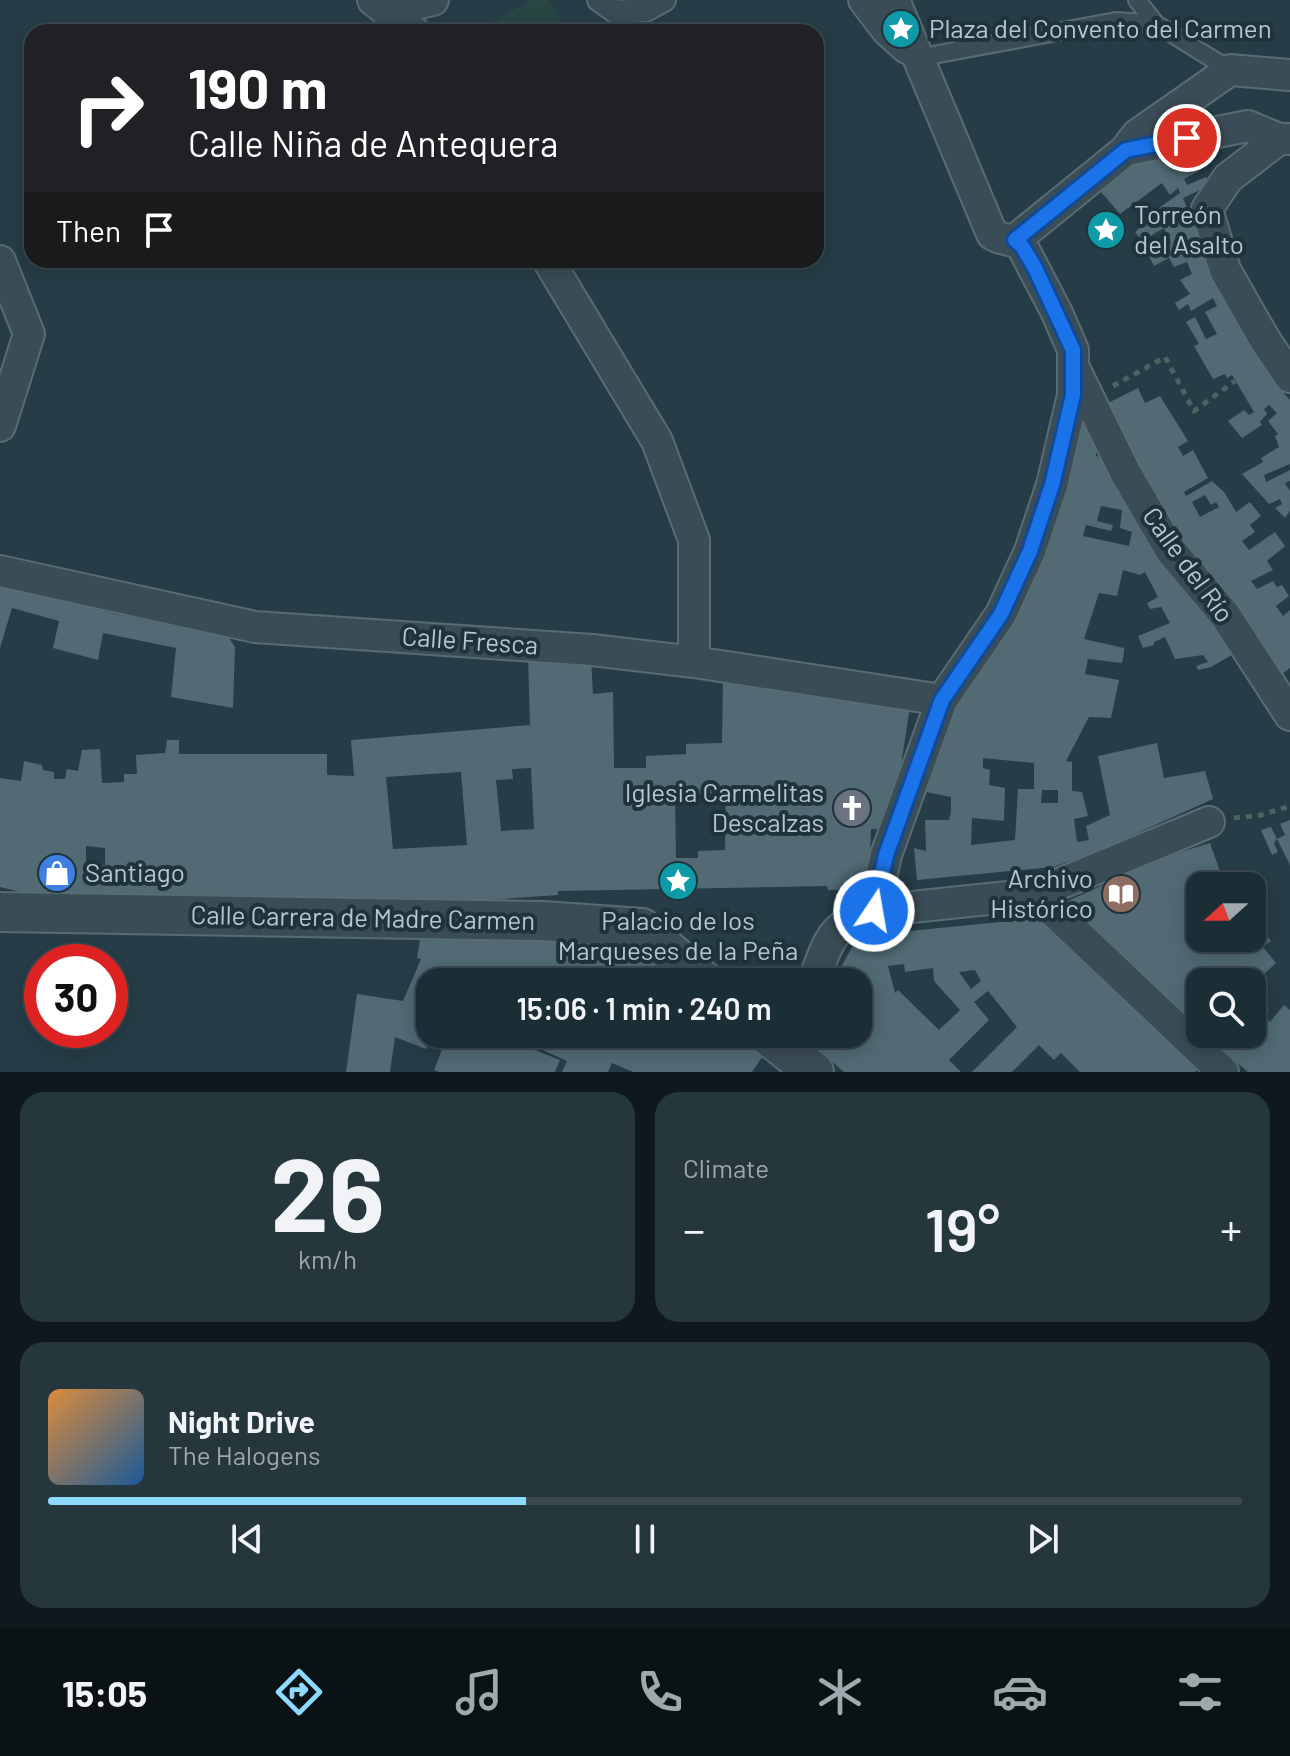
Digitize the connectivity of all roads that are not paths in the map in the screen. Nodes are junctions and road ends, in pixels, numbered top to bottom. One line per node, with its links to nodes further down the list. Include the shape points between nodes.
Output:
1 (433, 0): 6 (street)
2 (599, 0): 7 (street, via 616,12)
3 (864, 0): 10 (street)
4 (894, 0): 10 (street)
5 (1137, 0): 9 (lane)
6 (379, 5): 8 (street)
7 (655, 5)
8 (404, 24)
9 (1156, 24): 10 (lane, via 1116,21); 11 (lane)
10 (917, 58): 15 (street, via 992,234)
11 (1230, 70): 12 (street); 14 (street, via 1137,135)
12 (1290, 75)
13 (1285, 139): 14 (street, via 1248,126); 19 (street, via 1228,178 1207,209 1225,270)
14 (1126, 150): 15 (street)
15 (1015, 240): 18 (street, via 1057,313 1073,350)
16 (0, 261): 20 (street, via 29,334)
17 (553, 268): 22 (street, via 657,441 694,540)
18 (1073, 366): 23 (street, via 1073,395 1056,470 1030,551 1001,614); 24 (street, Calle del Río, via 1171,551 1225,615)
19 (1290, 377)
20 (0, 426)
21 (0, 571): 22 (street, Calle Fresca, via 255,627)
22 (694, 662): 23 (street, Calle Fresca)
23 (942, 700): 27 (street, via 886,855)
24 (1290, 715)
25 (1209, 822): 26 (street)
26 (1035, 894): 27 (street); 32 (street)
27 (874, 911): 30 (street, via 851,918 832,936)
28 (0, 912): 29 (street, Calle Carrera de Madre Carmen, via 543,921 642,928)
29 (689, 968)
30 (819, 968)
31 (778, 1048): 33 (street)
32 (1214, 1069)
33 (814, 1072)

